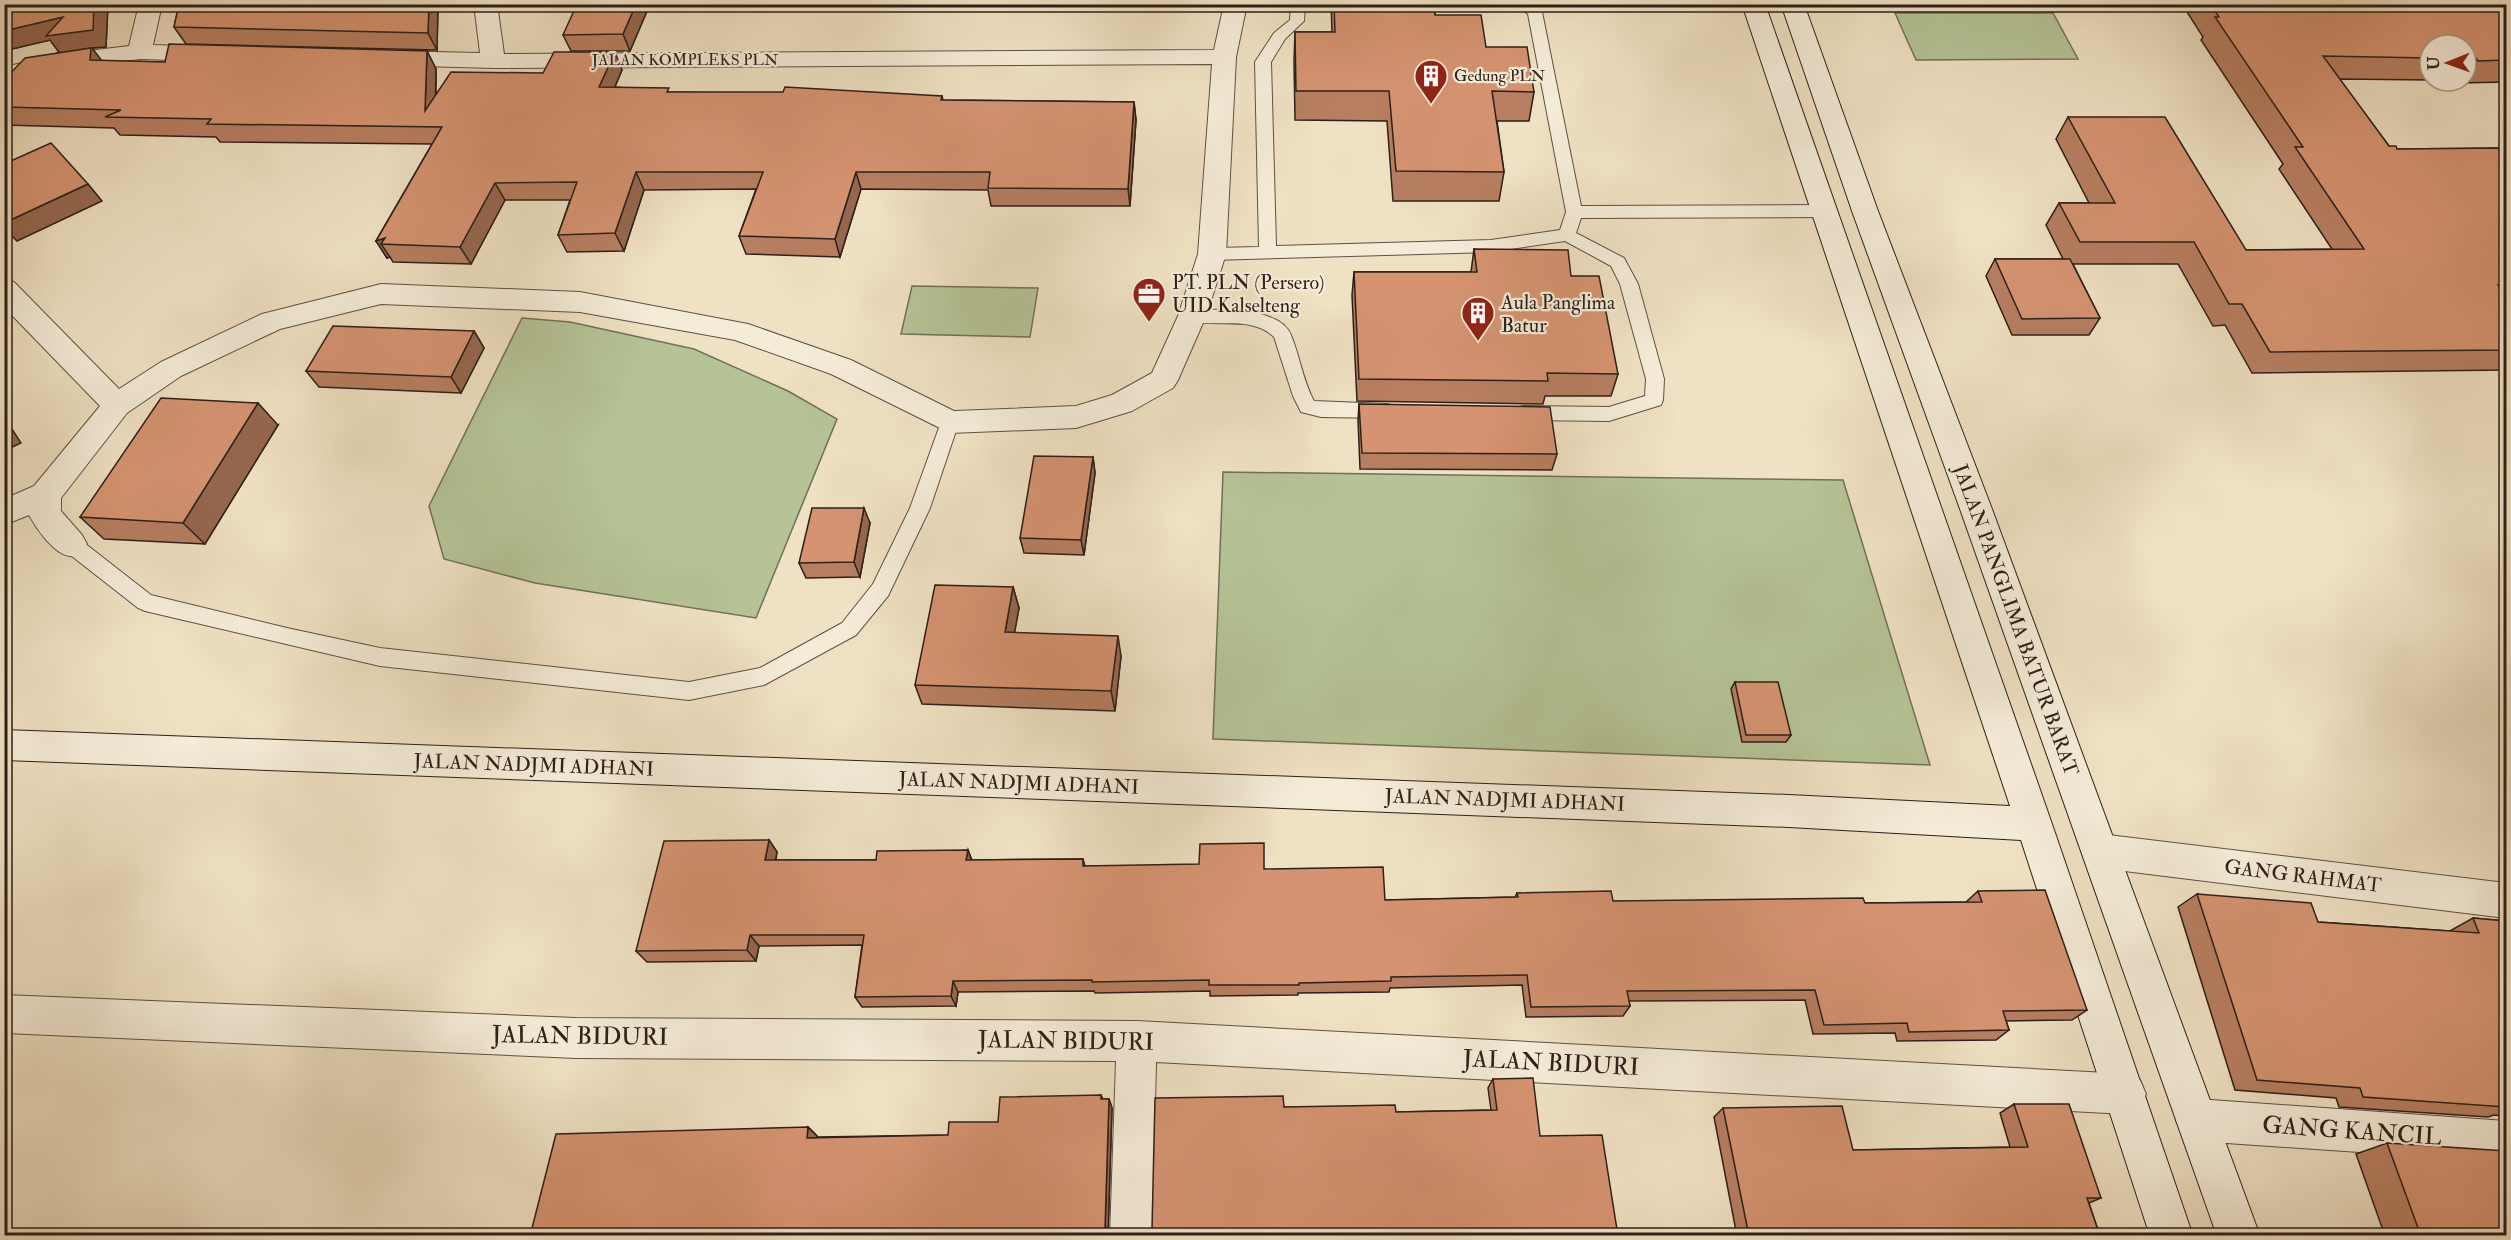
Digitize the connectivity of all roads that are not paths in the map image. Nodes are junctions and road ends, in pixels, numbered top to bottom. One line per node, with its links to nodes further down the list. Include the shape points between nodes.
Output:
1 (151, 4): 8 (street)
2 (485, 4): 12 (street)
3 (1236, 4): 11 (street)
4 (1298, 4): 18 (lane, via 1298,21 1279,36 1263,62)
5 (1522, 4): 16 (lane, via 1535,12)
6 (1753, 4): 14 (street)
7 (1792, 4): 15 (street, JALAN PANGLIMA BATUR BARAT)
8 (140, 52): 9 (street); 13 (street, via 63,61)
9 (234, 54)
10 (364, 57): 12 (street, JALAN KOMPLEKS PLN)
11 (1224, 57): 12 (street, JALAN KOMPLEKS PLN); 19 (street)
12 (493, 61)
13 (4, 74)
14 (1824, 211): 15 (street); 16 (lane); 27 (street)
15 (1865, 211): 28 (street, JALAN PANGLIMA BATUR BARAT)
16 (1574, 212): 17 (lane)
17 (1567, 235): 18 (lane, via 1491,246); 24 (lane, via 1618,262 1629,284 1654,379 1654,400 1609,414)
18 (1268, 252): 19 (lane)
19 (1212, 254): 21 (street)
20 (4, 289): 22 (street)
21 (1192, 316): 23 (lane, via 1261,320 1276,326 1308,407); 25 (street, via 1162,380 1122,403 1076,417)
22 (117, 405): 25 (street, via 171,369 273,321 381,294 580,302 738,331 841,367); 26 (street)
23 (1405, 411)
24 (1501, 412)
25 (950, 422): 30 (lane, via 920,508 881,590 849,629 764,676 689,692 381,657 276,634 145,602)
26 (45, 495): 29 (street); 30 (street, via 45,515)
27 (1925, 507): 28 (street); 32 (street)
28 (1976, 508): 33 (street, JALAN PANGLIMA BATUR BARAT)
29 (4, 513)
30 (70, 544)
31 (4, 746): 32 (street, JALAN NADJMI ADHANI, via 1789,811)
32 (2034, 824): 37 (street)
33 (2100, 851): 34 (street, GANG RAHMAT); 38 (street, JALAN PANGLIMA BATUR BARAT)
34 (2506, 902)
35 (4, 1014): 36 (street, JALAN BIDURI, via 576,1038)
36 (1137, 1041): 37 (street, JALAN BIDURI); 40 (street)
37 (2126, 1094): 41 (street)
38 (2198, 1120): 39 (street, GANG KANCIL); 42 (street, JALAN PANGLIMA BATUR BARAT)
39 (2506, 1142)
40 (1131, 1236)
41 (2172, 1236)
42 (2239, 1236)

